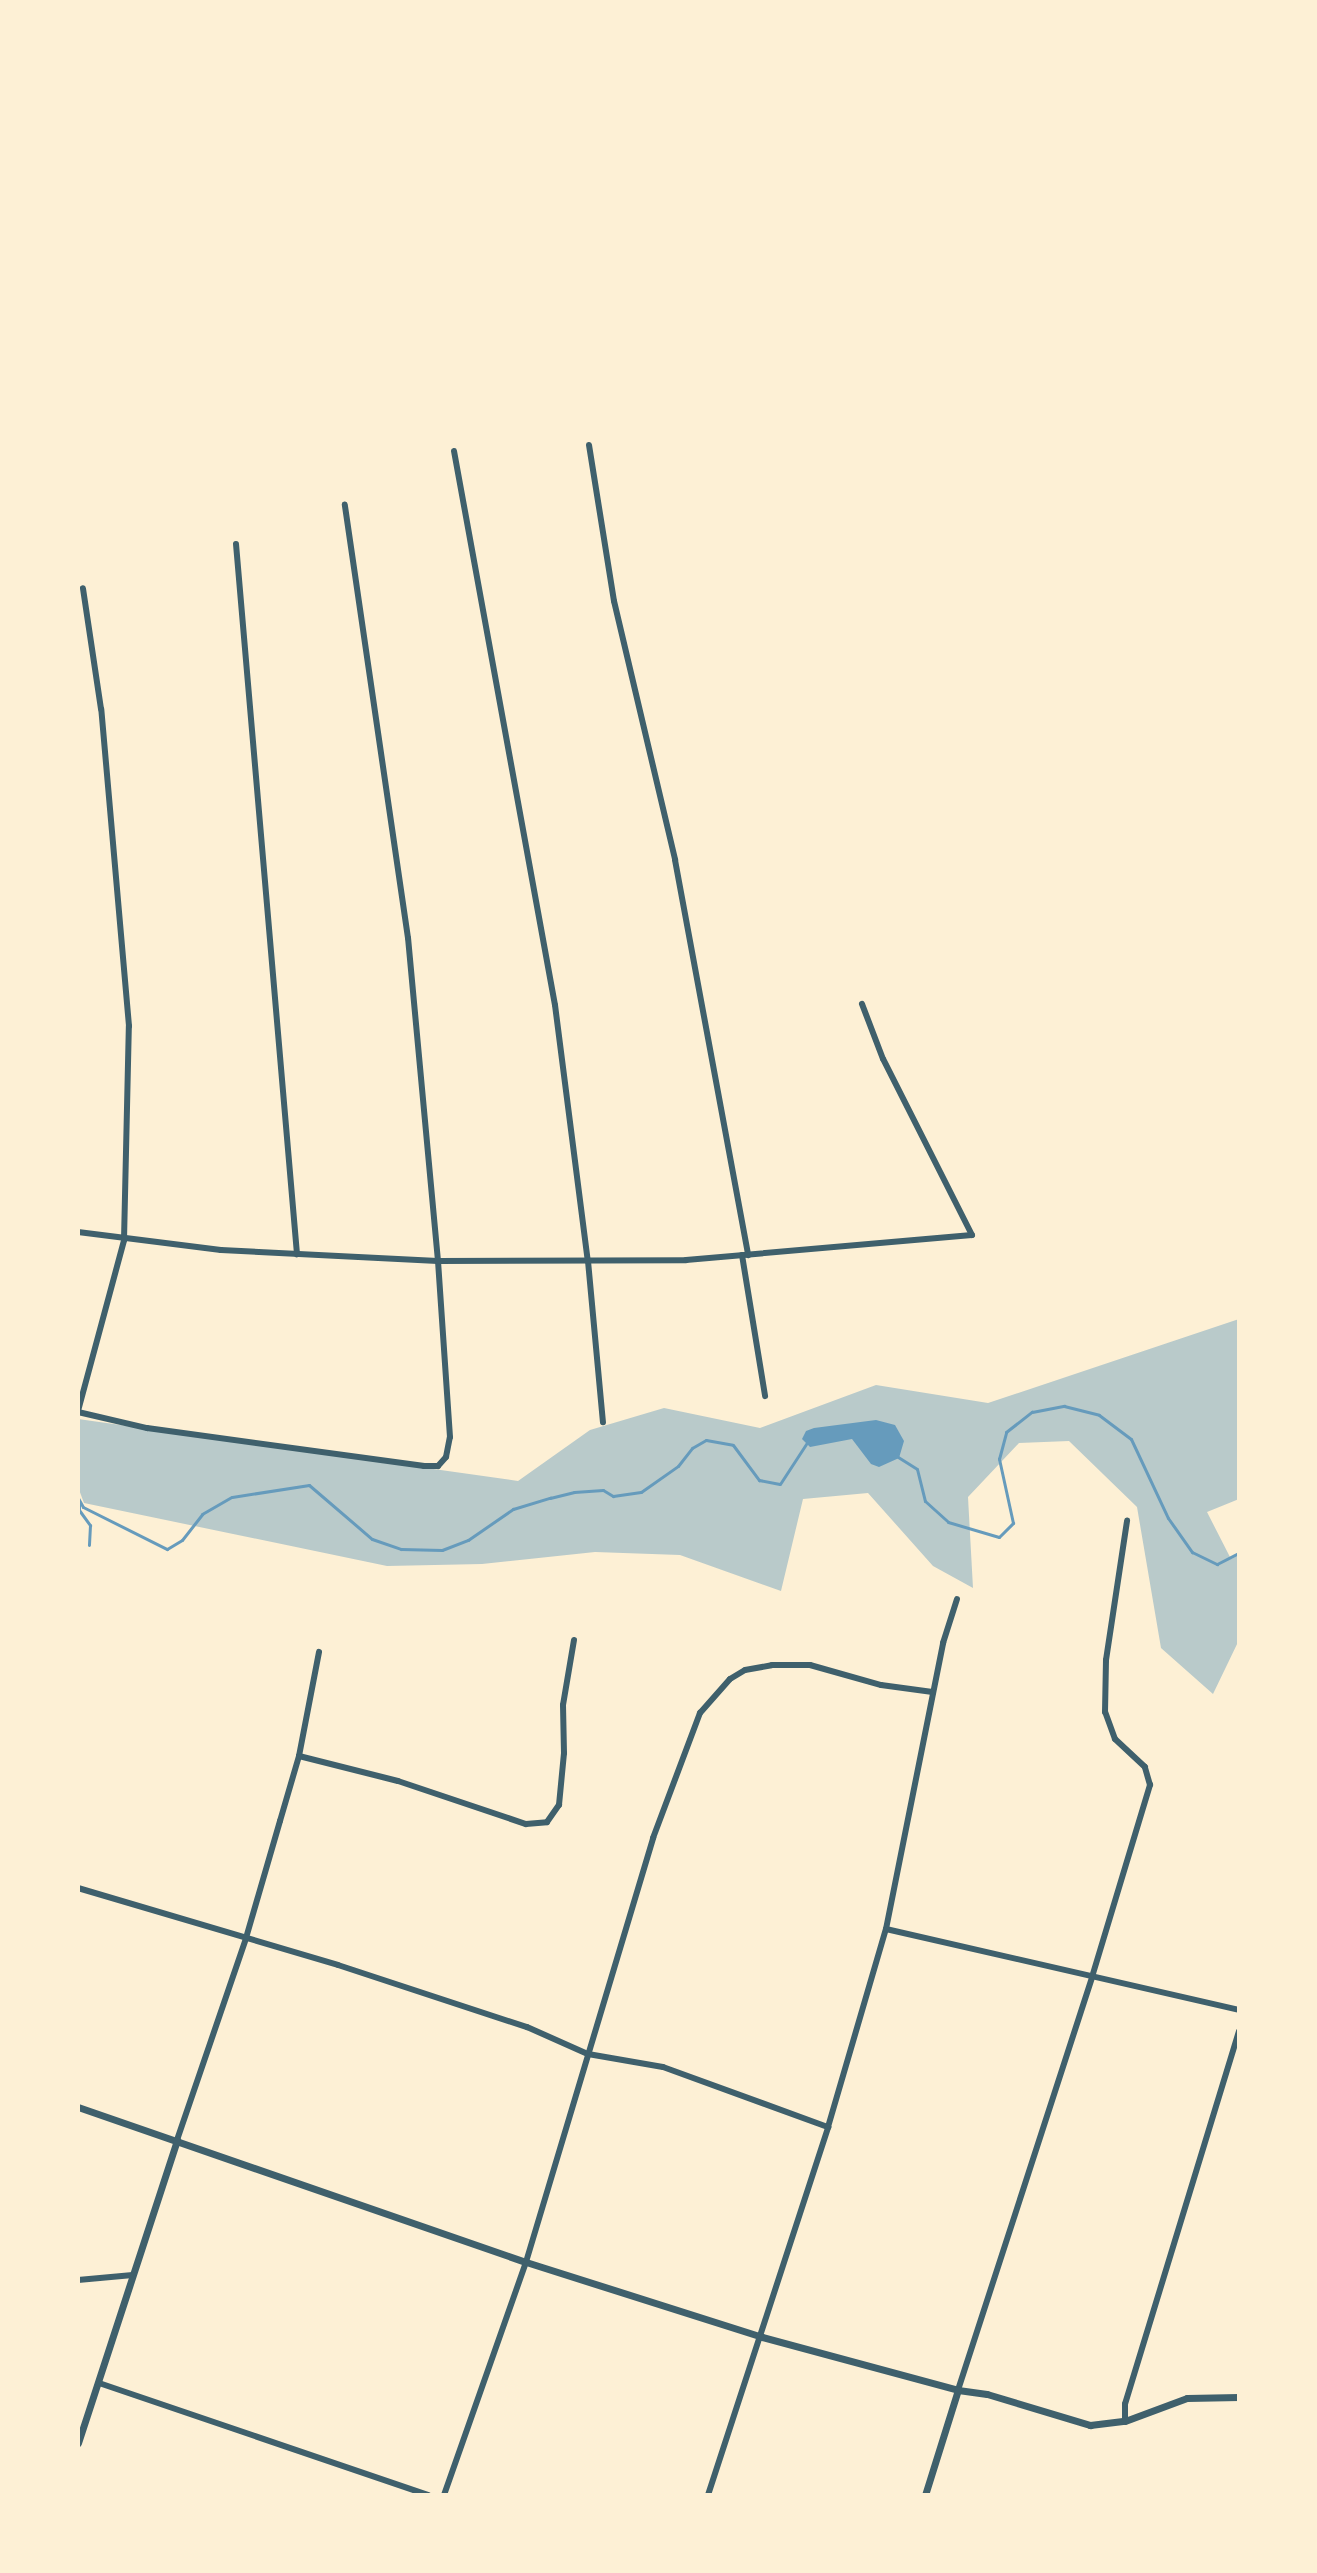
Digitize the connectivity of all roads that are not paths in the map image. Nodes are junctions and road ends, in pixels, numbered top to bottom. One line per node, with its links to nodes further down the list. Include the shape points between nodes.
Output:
1 (589, 445): 10 (street, via 614,601 675,860)
2 (454, 451): 12 (street, via 555,1005)
3 (345, 505): 11 (street, via 408,938)
4 (236, 544): 9 (street)
5 (83, 588): 8 (street, via 101,709 129,1026)
6 (862, 1004): 10 (street, via 883,1059 972,1235)
7 (78, 1232): 8 (street)
8 (124, 1240): 9 (street); 14 (street)
9 (297, 1254): 11 (street)
10 (745, 1255): 12 (street); 13 (street)
11 (438, 1261): 12 (street); 14 (street, via 450,1437 438,1466 185,1434)
12 (588, 1261): 15 (street)
13 (765, 1396)
14 (78, 1412)
15 (603, 1422)
16 (1127, 1521): 25 (street, via 1106,1660 1105,1712 1115,1739 1145,1767 1150,1785)
17 (957, 1599): 20 (street)
18 (574, 1640): 21 (street, via 563,1705 559,1805 547,1822 526,1824 398,1781)
19 (319, 1652): 21 (street)
20 (933, 1692): 23 (street); 28 (street, via 787,1664 745,1670 715,1692 700,1713 653,1838)
21 (299, 1756): 24 (street)
22 (78, 1888): 24 (street)
23 (886, 1929): 25 (street); 30 (street)
24 (246, 1938): 28 (street, via 527,2027); 31 (street)
25 (1092, 1977): 26 (street); 37 (street)
26 (1239, 2010)
27 (1239, 2031): 39 (street, via 1125,2404)
28 (588, 2054): 30 (street, via 663,2067); 32 (street)
29 (78, 2107): 31 (street)
30 (828, 2127): 35 (street)
31 (177, 2140): 32 (street); 33 (street)
32 (526, 2262): 35 (street); 42 (street)
33 (133, 2275): 34 (street); 36 (street)
34 (78, 2280)
35 (762, 2337): 37 (street); 43 (street)
36 (99, 2383): 40 (street); 41 (street)
37 (958, 2390): 39 (street, via 1090,2425); 44 (street)
38 (1239, 2397): 39 (street, via 1187,2398)
39 (1125, 2421)
40 (78, 2443)
41 (428, 2495)
42 (444, 2495)
43 (708, 2495)
44 (925, 2495)

